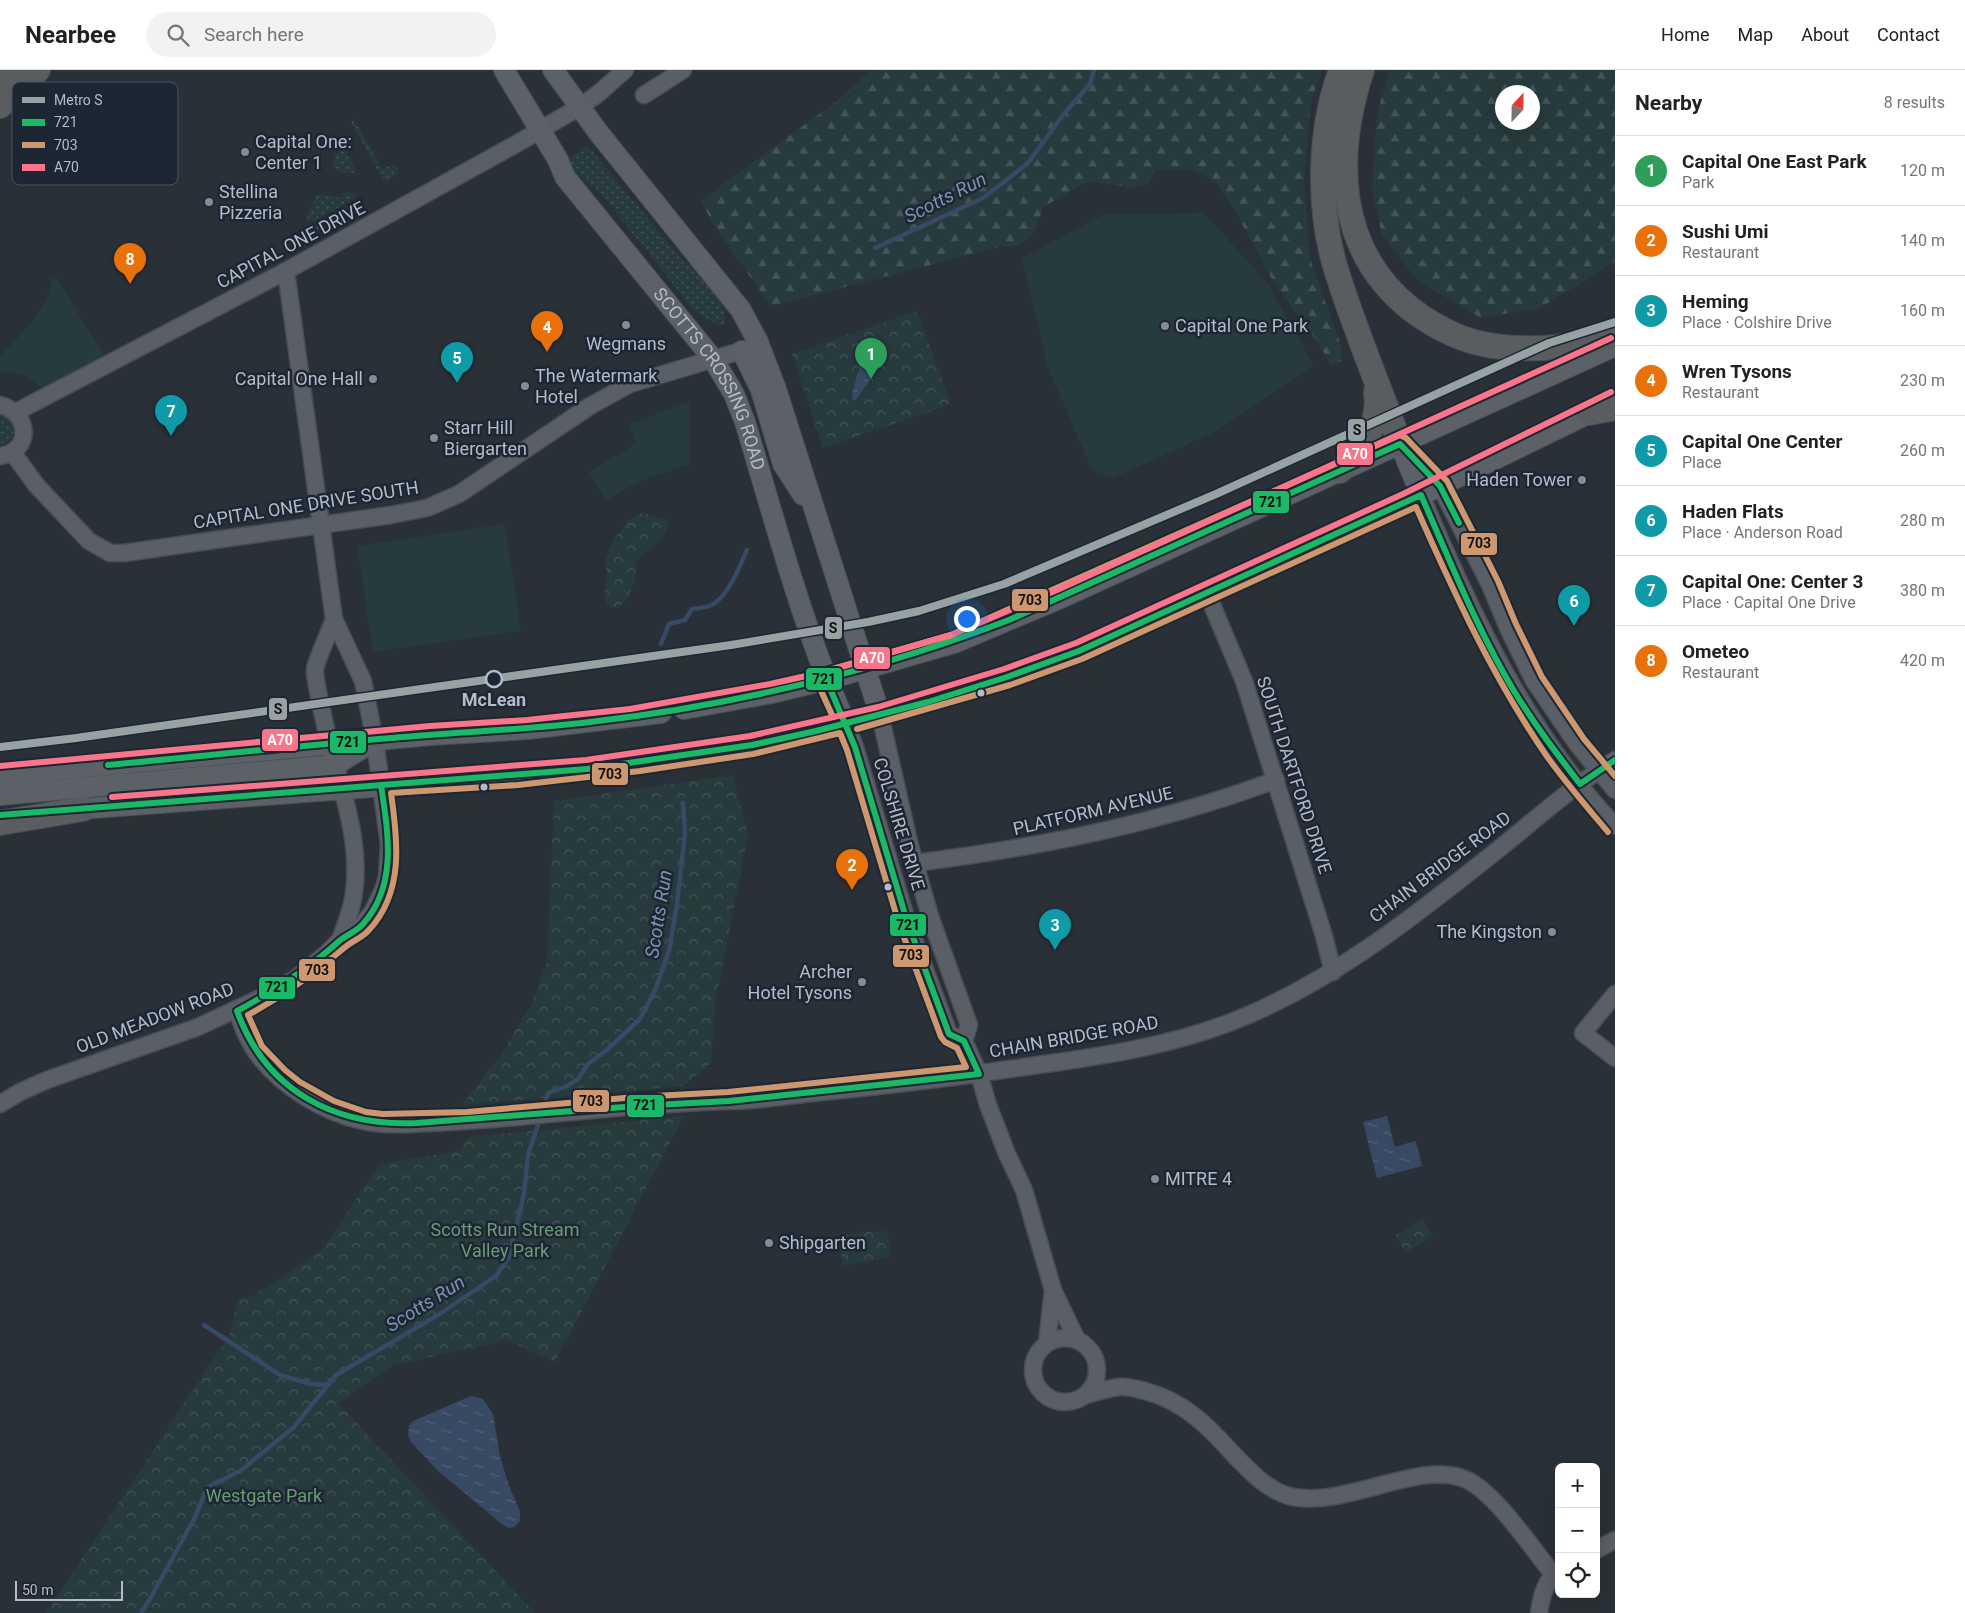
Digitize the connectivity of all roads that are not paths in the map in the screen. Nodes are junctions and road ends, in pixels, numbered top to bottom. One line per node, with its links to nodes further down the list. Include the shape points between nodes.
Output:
1 (12, 70): 10 (highway)
2 (38, 70): 9 (highway)
3 (504, 70): 15 (main road, SCOTTS CROSSING ROAD)
4 (553, 70): 14 (main road)
5 (625, 70): 14 (street, CAPITAL ONE DRIVE)
6 (1341, 70): 21 (highway, via 1325,145 1324,210 1335,268)
7 (1362, 70): 17 (highway, via 1346,133 1347,198 1363,250 1390,290 1424,319 1446,332 1493,346 1548,348)
8 (673, 72): 12 (street)
9 (25, 82)
10 (0, 83)
11 (12, 95): 13 (highway)
12 (644, 95)
13 (0, 106)
14 (580, 106): 15 (street, CAPITAL ONE DRIVE); 19 (main road, via 740,310)
15 (541, 130): 16 (street, CAPITAL ONE DRIVE); 20 (main road, SCOTTS CROSSING ROAD, via 565,177)
16 (286, 272): 25 (street, CAPITAL ONE DRIVE); 32 (street)
17 (1615, 336)
18 (1615, 346): 27 (main road)
19 (751, 348): 20 (street, CAPITAL ONE DRIVE SOUTH); 35 (main road, via 776,389)
20 (713, 359): 32 (street, CAPITAL ONE DRIVE SOUTH, via 644,378 610,393 447,500 410,512); 36 (main road, SCOTTS CROSSING ROAD, via 734,394 745,422)
21 (1374, 373): 27 (highway); 29 (highway, via 1377,402 1374,423 1362,448)
22 (1615, 400): 26 (main road)
23 (0, 405): 25 (street)
24 (1615, 408): 26 (highway)
25 (16, 412): 28 (street, via 24,432 21,441)
26 (1589, 413): 30 (main road)
27 (1400, 444): 29 (main road); 30 (street); 31 (main road)
28 (6, 454): 32 (street, CAPITAL ONE DRIVE SOUTH, via 89,541 110,553)
29 (1340, 471): 35 (main road, via 954,643)
30 (1440, 486): 31 (main road); 47 (street, via 1530,675)
31 (1421, 495): 33 (main road); 50 (street, via 1505,675 1539,730)
32 (321, 524): 34 (street)
33 (1207, 593): 39 (main road, via 1079,651 1007,677); 49 (street, SOUTH DARTFORD DRIVE, via 1244,681)
34 (334, 619): 41 (street, OLD MEADOW ROAD, via 363,681); 42 (street, OLD MEADOW ROAD, via 315,669)
35 (864, 670): 36 (main road); 39 (main road)
36 (826, 680): 37 (main road); 40 (main road, SCOTTS CROSSING ROAD)
37 (684, 709)
38 (661, 713): 41 (main road, via 528,729)
39 (880, 715): 40 (main road); 59 (street, COLSHIRE DRIVE)
40 (846, 724): 43 (main road); 64 (street, COLSHIRE DRIVE, via 907,921 949,1034)
41 (375, 741): 42 (main road); 46 (main road); 51 (street, OLD MEADOW ROAD)
42 (330, 745): 46 (street, OLD MEADOW ROAD); 48 (main road)
43 (736, 747)
44 (713, 751): 51 (main road, via 587,769)
45 (1615, 760): 47 (street, CHAIN BRIDGE ROAD)
46 (335, 765): 52 (street, OLD MEADOW ROAD); 54 (main road)
47 (1599, 771): 50 (street, CHAIN BRIDGE ROAD); 53 (street)
48 (0, 774)
49 (1276, 780): 59 (street, PLATFORM AVENUE, via 1188,810 1104,832 998,852); 61 (street, SOUTH DARTFORD DRIVE)
50 (1580, 784): 58 (street); 61 (street, CHAIN BRIDGE ROAD, via 1450,888)
51 (381, 785): 52 (main road); 60 (street, OLD MEADOW ROAD, via 388,844 387,878 373,911 362,925)
52 (342, 788): 55 (main road); 60 (street, OLD MEADOW ROAD, via 353,846 355,879 350,913)
53 (1615, 790)
54 (0, 796)
55 (83, 808): 56 (main road); 57 (highway)
56 (0, 815)
57 (0, 823)
58 (1615, 826)
59 (915, 863): 64 (street, COLSHIRE DRIVE, via 930,916 969,1024)
60 (340, 940): 63 (street, OLD MEADOW ROAD, via 295,979)
61 (1333, 972): 66 (street, CHAIN BRIDGE ROAD, via 1244,1017 1182,1038 1090,1058)
62 (1615, 994): 65 (street, via 1583,1033)
63 (237, 1011): 66 (street, CHAIN BRIDGE ROAD, via 245,1033 265,1063 295,1090 330,1109 364,1121 384,1123 467,1121 738,1100); 67 (street, OLD MEADOW ROAD, via 47,1080)
64 (964, 1041): 66 (street, COLSHIRE DRIVE)
65 (1615, 1058)
66 (979, 1074): 68 (street, COLSHIRE DRIVE, via 988,1105 1024,1190)
67 (0, 1104)
68 (1052, 1290): 69 (street, COLSHIRE DRIVE); 70 (street, COLSHIRE DRIVE)
69 (1077, 1340): 70 (street, via 1056,1339); 71 (street, COLSHIRE DRIVE, via 1090,1350)
70 (1047, 1344): 73 (street, COLSHIRE DRIVE, via 1035,1358 1033,1368 1037,1387 1043,1394 1061,1402)
71 (1097, 1364): 72 (street, COLSHIRE DRIVE); 73 (street, via 1096,1381)
72 (1120, 1386): 73 (street, COLSHIRE DRIVE); 76 (street, COLSHIRE DRIVE, via 1160,1395 1179,1404 1209,1428 1263,1483 1290,1496 1331,1497 1443,1474 1467,1480 1485,1492)
73 (1086, 1395)
74 (1615, 1540): 75 (street)
75 (1600, 1548)
76 (1555, 1572)
77 (1555, 1575): 78 (street, COLSHIRE DRIVE, via 1542,1596)
78 (1539, 1613)

